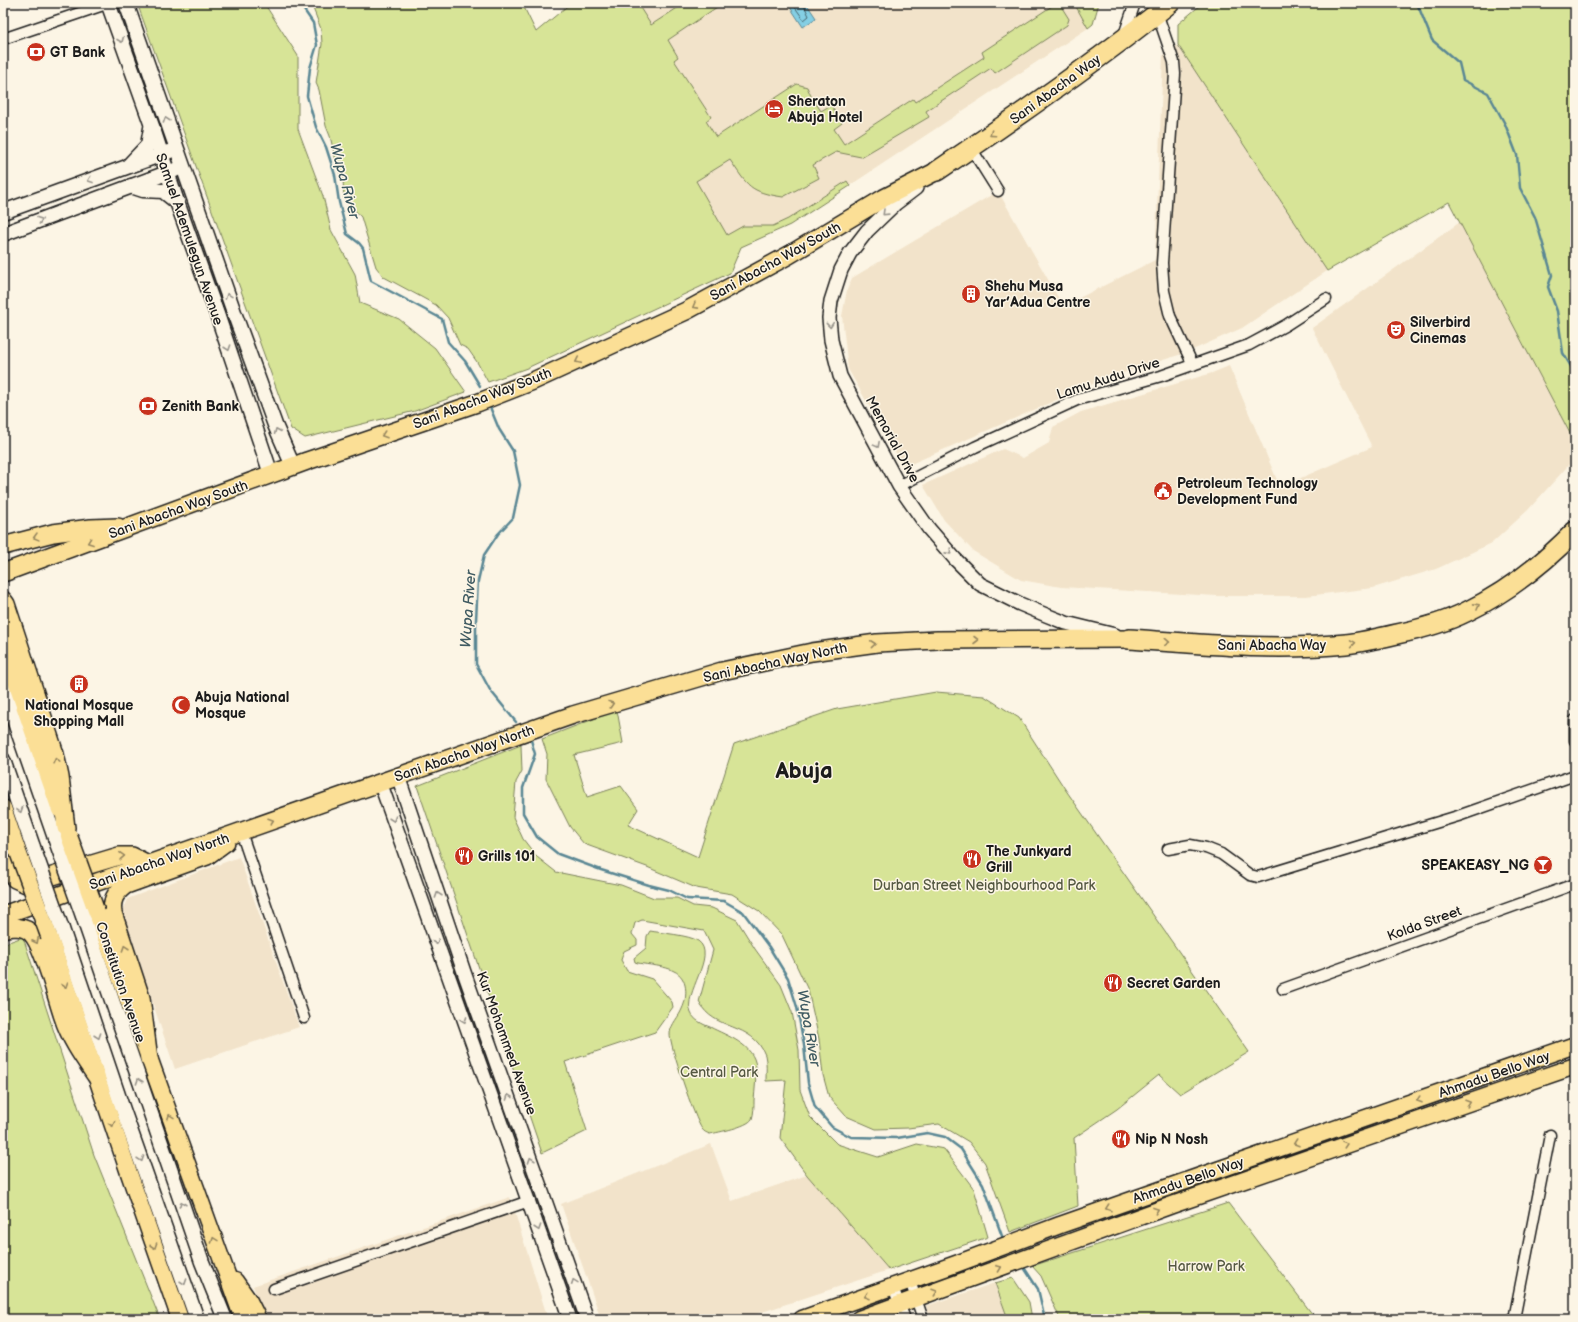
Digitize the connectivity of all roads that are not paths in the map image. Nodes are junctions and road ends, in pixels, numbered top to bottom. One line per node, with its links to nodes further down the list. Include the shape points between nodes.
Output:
1 (108, 3): 5 (street); 7 (main road, Samuel Ademulegun Avenue, one-way to 7)
2 (126, 3): 9 (main road, Samuel Ademulegun Avenue, one-way to 2)
3 (1135, 3): 6 (street)
4 (1164, 8): 6 (highway, Sani Abacha Way); 21 (street, via 1175,74 1162,263 1164,291 1170,316)
5 (3, 40)
6 (1121, 41): 8 (highway, Sani Abacha Way, one-way to 8)
7 (152, 126): 10 (main road, Samuel Ademulegun Avenue); 11 (main road, via 148,145)
8 (971, 148): 13 (highway, Sani Abacha Way); 16 (street)
9 (176, 149): 10 (main road); 12 (main road, Samuel Ademulegun Avenue)
10 (160, 155): 11 (main road); 14 (main road, Samuel Ademulegun Avenue)
11 (127, 167): 18 (main road, one-way to 18)
12 (182, 167): 14 (main road); 22 (main road, Samuel Ademulegun Avenue, one-way to 12, via 275,424)
13 (937, 171): 22 (highway, Sani Abacha Way South, one-way to 22, via 884,198 789,255 686,311 533,381); 24 (street, Memorial Drive, one-way to 24, via 895,204 867,231 850,253 835,287 829,318 831,340 840,376)
14 (167, 173): 15 (main road); 17 (main road, Samuel Ademulegun Avenue)
15 (131, 186): 17 (main road, via 163,192); 19 (main road, one-way to 15)
16 (998, 191)
17 (177, 202): 23 (main road, Samuel Ademulegun Avenue, one-way to 23)
18 (3, 212)
19 (3, 234)
20 (1326, 298): 21 (street, Lamu Audu Drive, via 1286,325 1249,345)
21 (1192, 365): 24 (street, Lamu Audu Drive, via 1077,400 975,447)
22 (293, 466): 23 (highway, Sani Abacha Way South)
23 (271, 474): 25 (highway, Sani Abacha Way South)
24 (899, 486): 30 (street, Memorial Drive, one-way to 30, via 929,529 980,584 1046,615)
25 (130, 527): 27 (highway, one-way to 27, via 73,530); 28 (highway, Sani Abacha Way South, one-way to 28)
26 (1575, 531): 30 (highway, Sani Abacha Way, one-way to 26, via 1305,647 1348,644 1414,630 1466,612 1500,593 1533,571)
27 (3, 546)
28 (3, 573)
29 (3, 600): 42 (highway, one-way to 29, via 60,777 55,754)
30 (1128, 639): 31 (highway, Sani Abacha Way, one-way to 30)
31 (938, 640): 38 (highway, Sani Abacha Way North, one-way to 31, via 573,715 722,670 849,646)
32 (3, 644): 42 (main road, Constitution Avenue)
33 (3, 688): 42 (main road, Constitution Avenue)
34 (1575, 720): 35 (street)
35 (1575, 741)
36 (3, 760): 45 (main road, one-way to 45)
37 (1575, 775): 44 (street, via 1458,816 1258,877 1250,875 1221,854 1206,848 1190,845)
38 (398, 776): 39 (highway, Sani Abacha Way North); 72 (street, Kur Mohammed Avenue, one-way to 38, via 464,972)
39 (380, 782): 41 (highway, Sani Abacha Way North, one-way to 39); 59 (street, one-way to 59)
40 (3, 808): 45 (main road)
41 (241, 832): 46 (highway, Sani Abacha Way North); 50 (highway, one-way to 41, via 112,905 119,890 126,885 207,856); 53 (street)
42 (63, 834): 50 (main road, Constitution Avenue, bridge, via 90,916)
43 (3, 844): 46 (highway, one-way to 46, via 16,879 26,884 119,856 132,856)
44 (1168, 849)
45 (26, 850): 52 (main road, one-way to 52, bridge, via 55,933)
46 (148, 864): 48 (highway, Sani Abacha Way North)
47 (1575, 884): 51 (street, Kolda Street)
48 (3, 915)
49 (3, 929): 52 (highway, one-way to 52, via 26,929 31,933)
50 (123, 987): 55 (highway, via 144,1017); 70 (main road, Constitution Avenue, one-way to 50, via 186,1217 130,1056)
51 (1283, 989)
52 (74, 1008): 57 (highway, via 69,1033); 69 (main road, one-way to 69)
53 (304, 1018)
54 (1575, 1045): 60 (main road, Ahmadu Bello Way, one-way to 60, via 1060,1225)
55 (149, 1059): 66 (main road, Constitution Avenue, one-way to 55, via 220,1258)
56 (1575, 1066): 64 (main road, Ahmadu Bello Way, one-way to 56, via 1300,1160)
57 (96, 1076): 63 (main road, one-way to 63)
58 (1550, 1135): 76 (street)
59 (529, 1201): 62 (street); 71 (street, one-way to 71)
60 (910, 1281): 61 (main road, Ahmadu Bello Way); 64 (street)
61 (893, 1287): 65 (street); 73 (main road, Ahmadu Bello Way, one-way to 73)
62 (274, 1289)
63 (171, 1293): 67 (main road); 68 (main road)
64 (916, 1299): 65 (main road, Ahmadu Bello Way); 75 (street)
65 (902, 1312): 74 (main road, Ahmadu Bello Way)
66 (249, 1317)
67 (173, 1319)
68 (180, 1319)
69 (197, 1319)
70 (225, 1319)
71 (570, 1319)
72 (588, 1319)
73 (802, 1319)
74 (859, 1319)
75 (923, 1319)
76 (1514, 1319)

